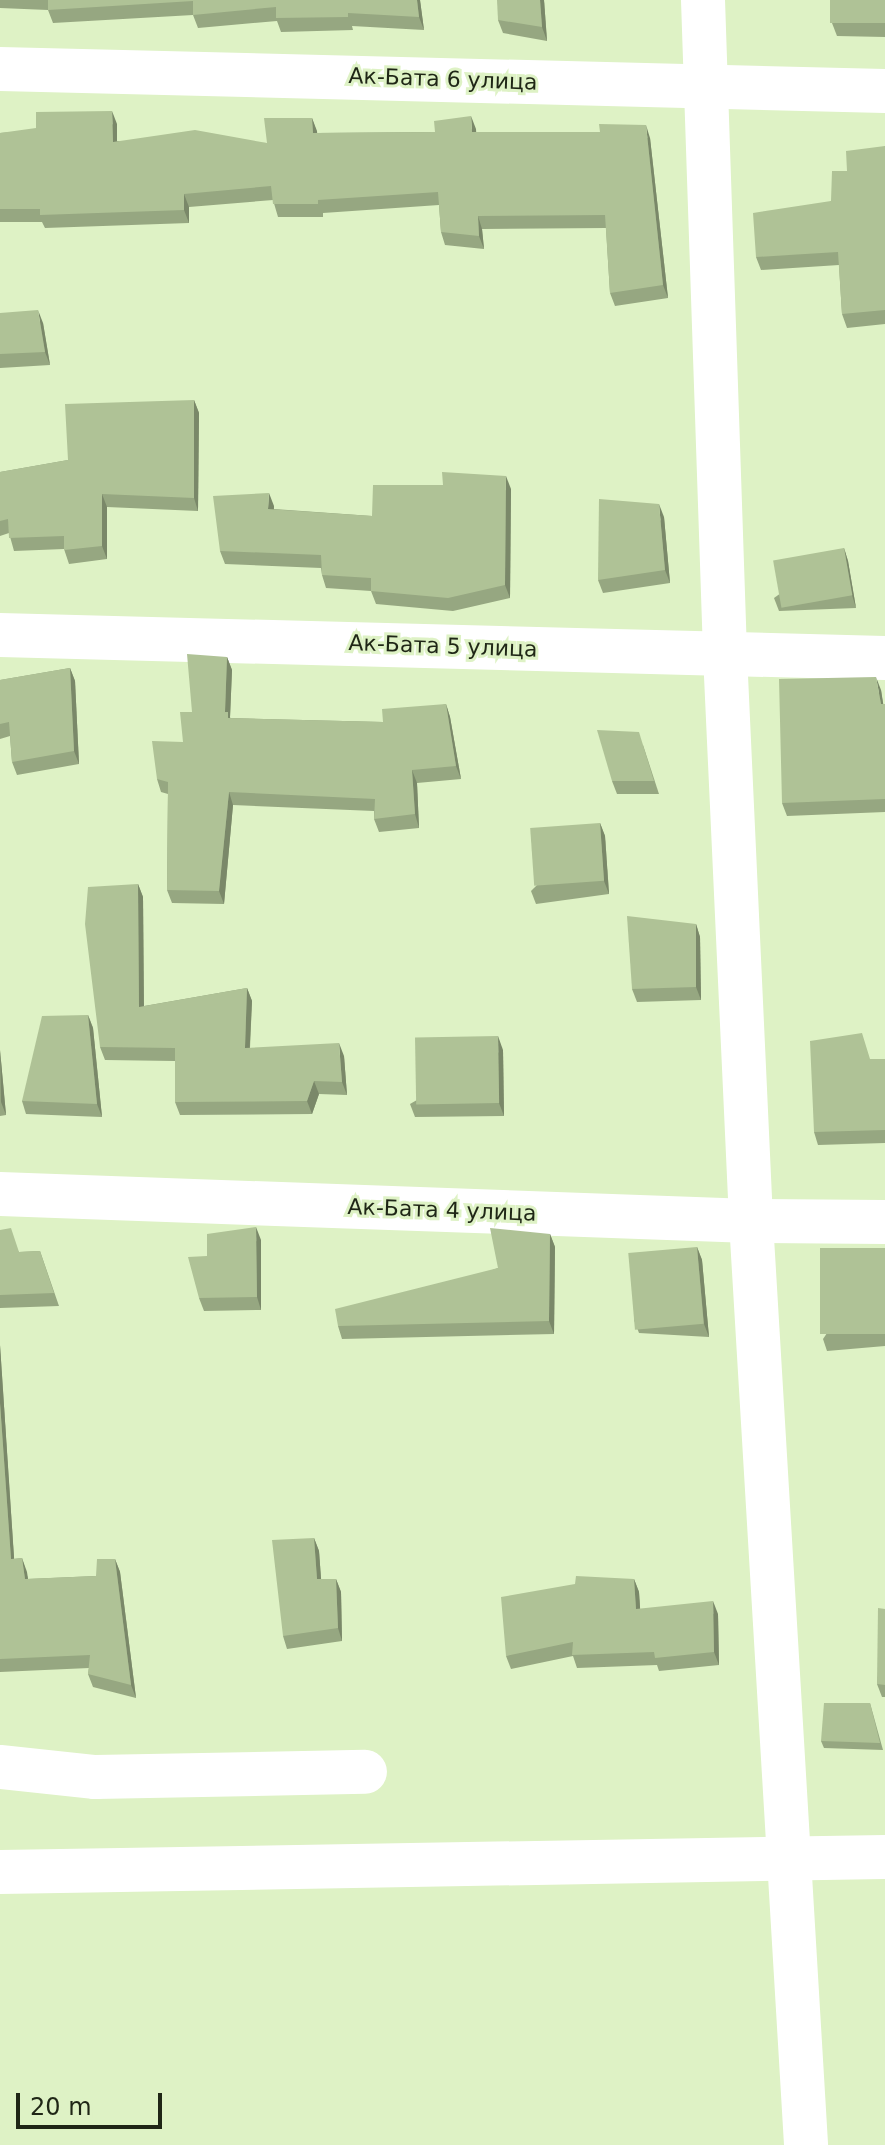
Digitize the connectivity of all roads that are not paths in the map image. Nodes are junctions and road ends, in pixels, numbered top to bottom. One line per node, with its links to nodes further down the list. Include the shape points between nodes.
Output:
1 (703, 0): 3 (street)
2 (0, 69): 3 (street, Ак-Бата 6 улица)
3 (707, 86): 4 (street, Ак-Бата 6 улица); 6 (street)
4 (885, 91)
5 (0, 635): 6 (street, Ак-Бата 5 улица)
6 (725, 654): 7 (street, Ак-Бата 5 улица); 9 (street)
7 (885, 658)
8 (0, 1194): 9 (street, Ак-Бата 4 улица)
9 (751, 1221): 10 (street, Ак-Бата 4 улица); 14 (street)
10 (885, 1222)
11 (0, 1767): 12 (street, via 95,1777)
12 (365, 1772)
13 (885, 1857): 14 (street)
14 (789, 1859): 15 (street); 16 (street)
15 (0, 1872)
16 (806, 2145)

